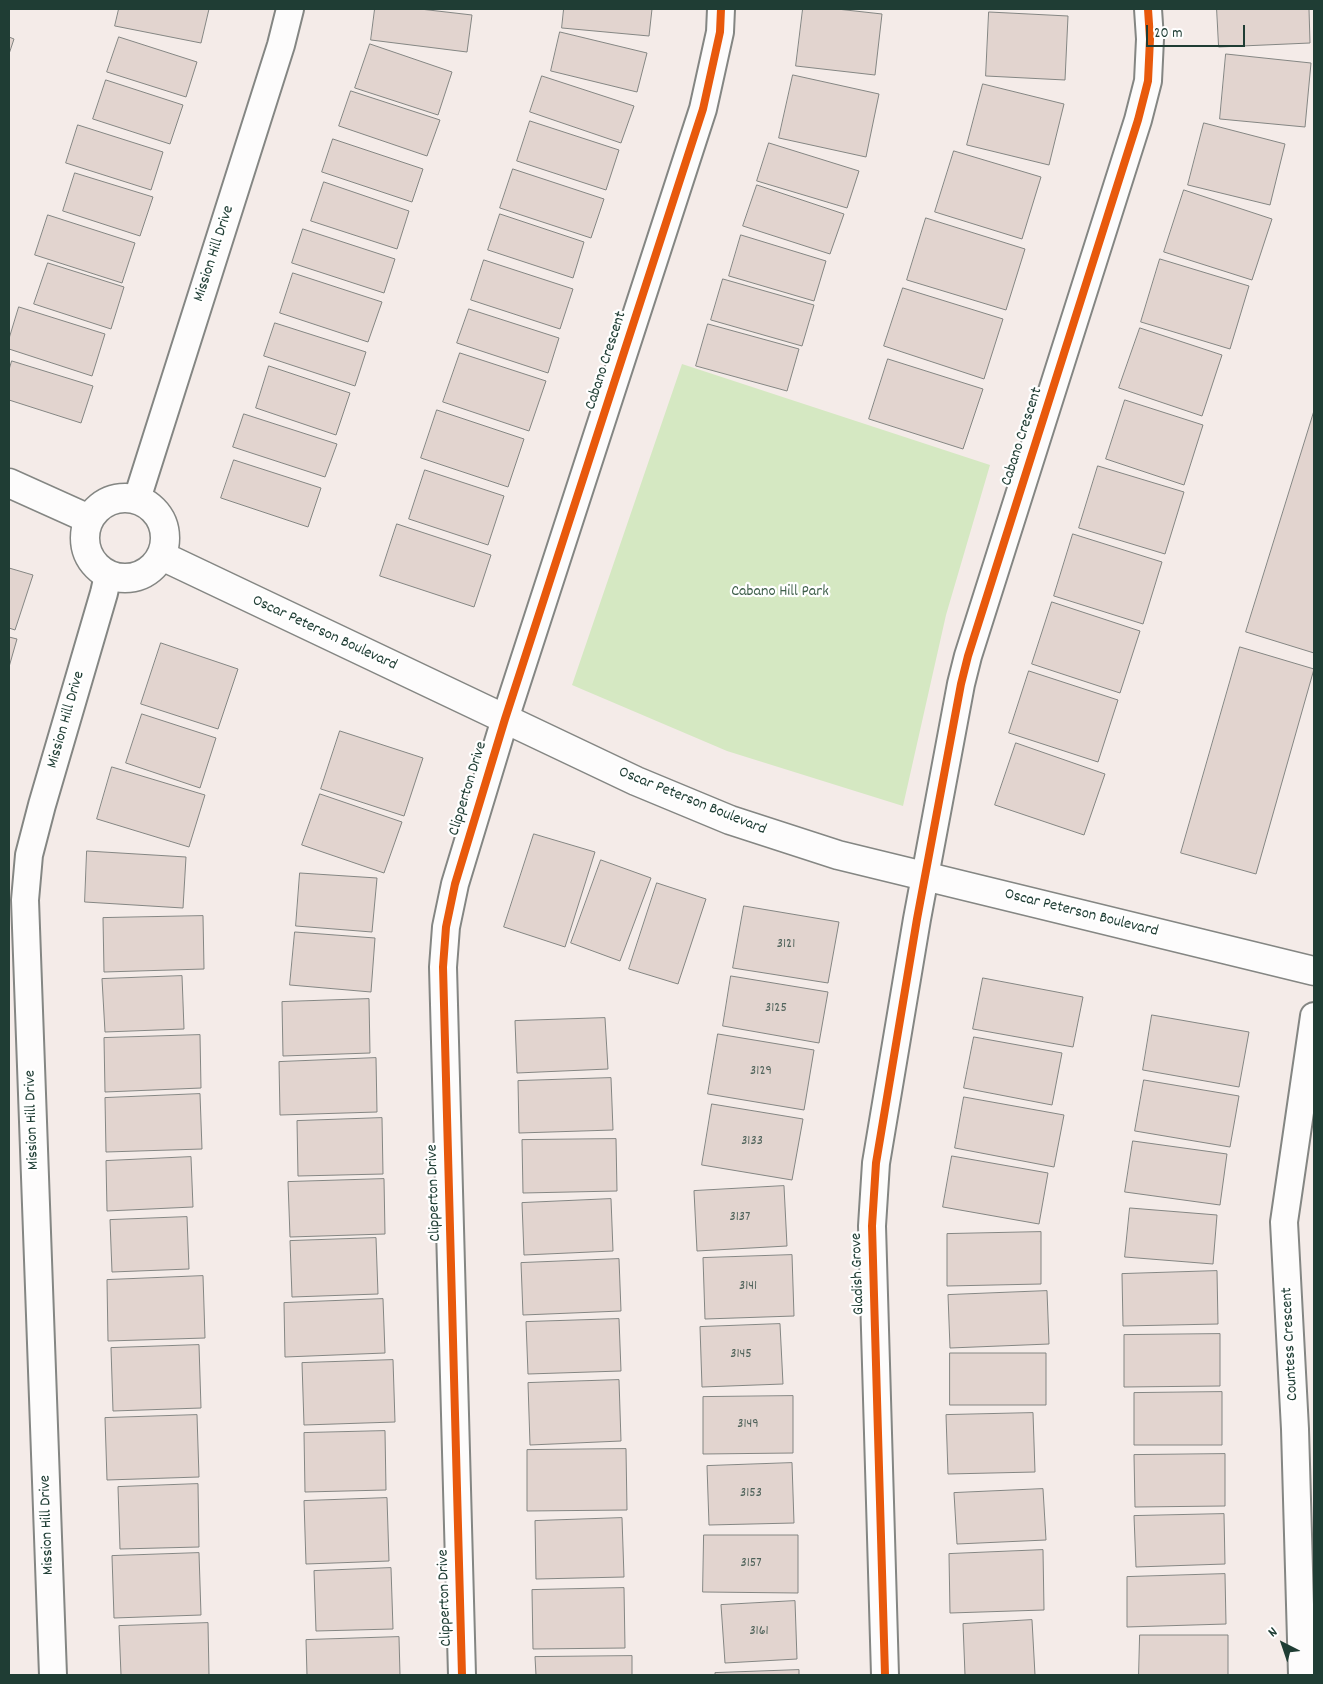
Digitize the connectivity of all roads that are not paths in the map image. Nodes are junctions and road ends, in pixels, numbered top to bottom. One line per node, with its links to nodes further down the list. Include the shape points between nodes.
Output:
1 (290, 9): 5 (street, Mission Hill Drive)
2 (721, 9): 9 (street, Cabano Crescent, via 720,32 703,109)
3 (1148, 9): 10 (street, Cabano Crescent, via 1148,81 968,656)
4 (9, 483): 6 (street)
5 (137, 499): 6 (street, via 123,497 110,500); 7 (street, via 150,505 160,516 166,543)
6 (89, 519): 8 (street, via 85,531 89,557)
7 (162, 556): 8 (street, via 152,569 138,577 123,579); 9 (street, Oscar Peterson Boulevard)
8 (108, 575): 13 (street, Mission Hill Drive, via 29,855 25,900)
9 (505, 719): 10 (street, Oscar Peterson Boulevard, via 636,781 730,820 838,854); 14 (street, Clipperton Drive, via 454,884 443,967)
10 (926, 876): 11 (street, Oscar Peterson Boulevard); 15 (street, Gladish Grove, via 876,1163 873,1198)
11 (1314, 971)
12 (1314, 1016): 16 (street, Countess Crescent, via 1284,1222 1295,1429)
13 (53, 1675)
14 (462, 1675)
15 (885, 1675)
16 (1302, 1675)

